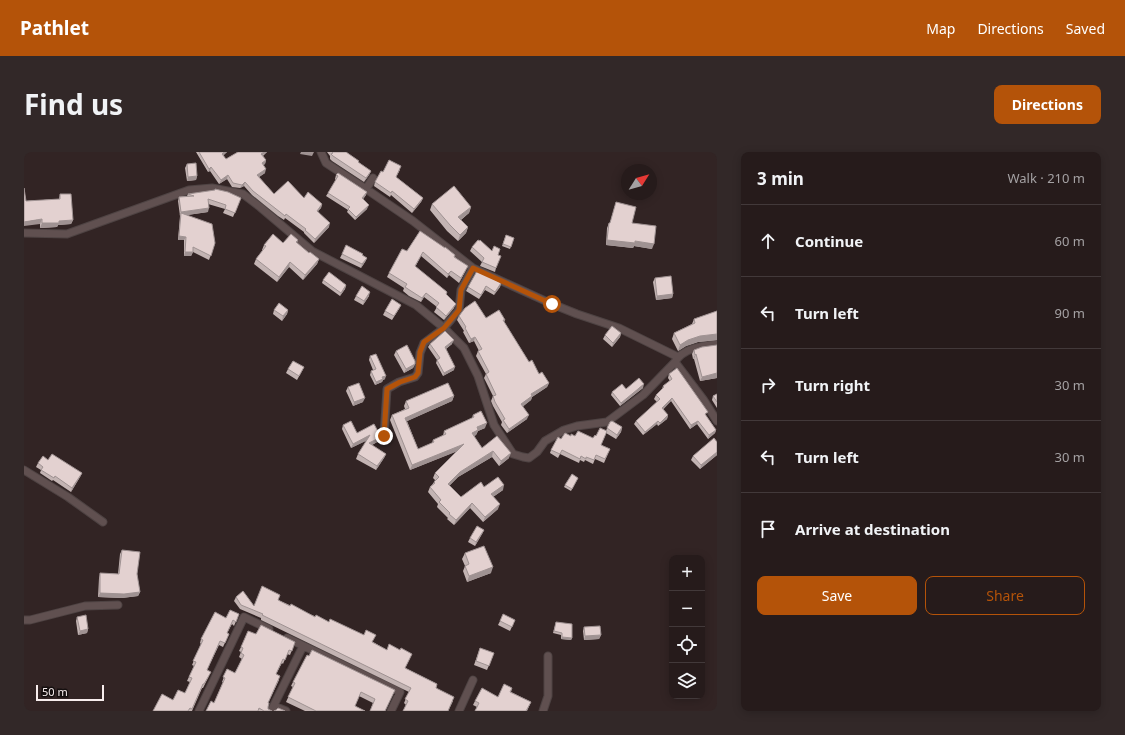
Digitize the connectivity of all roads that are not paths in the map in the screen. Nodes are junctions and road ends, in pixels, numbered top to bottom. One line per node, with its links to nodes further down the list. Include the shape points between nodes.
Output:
1 (321, 152): 3 (street, via 326,163)
2 (373, 178): 3 (street)
3 (366, 189): 5 (street, via 413,221)
4 (24, 233): 6 (street, via 67,234 190,190 212,188 243,194 312,251 416,305)
5 (473, 268): 6 (street, via 461,290 459,310); 8 (street, via 552,304 620,328)
6 (444, 328): 8 (street, via 464,348 478,376 494,425 513,454 528,458 537,452 545,441 564,430 607,422 643,395); 10 (street, via 424,342 415,377 387,389)
7 (717, 344): 8 (street, via 696,347)
8 (677, 360): 9 (street)
9 (717, 421)
10 (384, 436)
11 (24, 470): 12 (street)
12 (104, 522)
13 (118, 605): 14 (street, via 85,606)
14 (24, 620)
15 (303, 646): 18 (street); 19 (street, via 244,617); 21 (street, via 400,692)
16 (548, 656): 23 (street, via 548,696)
17 (473, 680): 22 (street)
18 (273, 708): 20 (street)
19 (199, 711)
20 (286, 711)
21 (391, 711)
22 (458, 711)
23 (543, 711)

